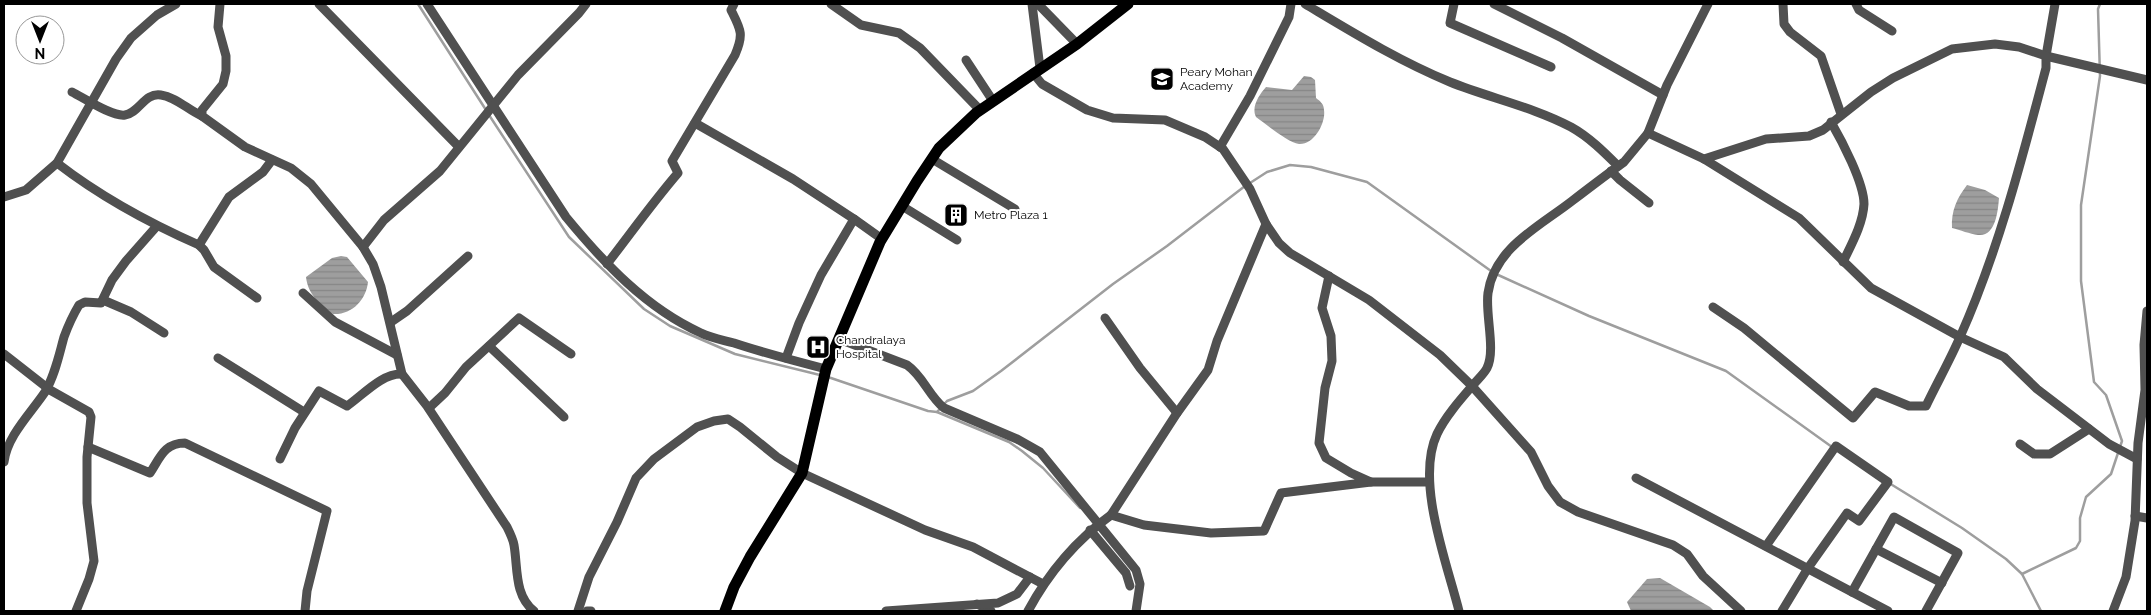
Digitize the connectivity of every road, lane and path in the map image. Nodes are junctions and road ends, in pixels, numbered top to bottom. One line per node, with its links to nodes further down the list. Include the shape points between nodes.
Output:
1 (176, 4): 29 (street, via 157,15 132,38)
2 (220, 4): 33 (street, via 218,27 226,56 226,71 222,84 202,110)
3 (319, 4): 37 (street)
4 (427, 4): 30 (street)
5 (586, 4): 30 (street)
6 (734, 4): 35 (street, via 731,10 741,30 741,40)
7 (831, 4): 31 (street, via 861,25 899,33 914,43)
8 (1032, 4): 24 (street)
9 (1038, 4): 20 (street)
10 (1128, 4): 20 (main road)
11 (1290, 4): 38 (street, via 1289,17 1250,96)
12 (1305, 4): 43 (street, via 1421,69 1572,127 1596,144)
13 (1454, 4): 23 (street, via 1450,23)
14 (1494, 4): 27 (street)
15 (1708, 4): 27 (street)
16 (1784, 4): 32 (street, via 1784,24 1821,56)
17 (1856, 4): 19 (street, via 1859,10)
18 (2055, 4): 21 (street)
19 (1892, 31)
20 (1077, 44): 24 (main road)
21 (2046, 56): 25 (street); 32 (street, via 2019,47 1995,44 1952,49 1893,78); 67 (street, via 2046,68 2020,163 1988,265)
22 (966, 60): 28 (street)
23 (1552, 67)
24 (1036, 71): 28 (main road); 38 (street, via 1042,84 1087,110 1113,118 1165,120)
25 (2147, 80)
26 (72, 92): 29 (street)
27 (1663, 95): 36 (street)
28 (993, 101): 31 (main road)
29 (91, 102): 33 (street, via 125,115 151,96 160,94); 42 (street)
30 (492, 106): 37 (street); 57 (street, via 566,217)
31 (980, 110): 39 (main road, via 939,148)
32 (1841, 114): 34 (street)
33 (202, 116): 41 (street, via 246,147)
34 (1831, 122): 40 (street, via 1809,136 1766,139); 56 (street, via 1863,197 1860,221)
35 (695, 123): 48 (street, via 793,179); 57 (street, via 672,161 678,173)
36 (1648, 133): 40 (street); 43 (street)
37 (459, 147): 54 (street, via 426,185 384,220)
38 (1220, 147): 49 (street, via 1250,189)
39 (932, 159): 46 (main road); 47 (street)
40 (1704, 159): 56 (street, via 1799,218)
41 (272, 160): 53 (street, via 263,172 229,197); 54 (street, via 291,168 311,184)
42 (57, 163): 44 (street, via 26,190); 50 (street, via 80,181)
43 (1615, 168): 45 (street, via 1620,180); 78 (street, via 1535,226 1496,267 1490,278 1486,308 1489,358 1487,367)
44 (4, 197)
45 (1649, 203)
46 (902, 206): 51 (main road); 52 (street)
47 (1015, 209)
48 (854, 219): 51 (street); 75 (street, via 821,275)
49 (1266, 224): 58 (street, via 1290,253); 82 (street, via 1208,370)
50 (156, 226): 53 (street); 61 (street, via 112,280)
51 (882, 239): 68 (main road)
52 (957, 240)
53 (199, 246): 60 (street, via 214,267)
54 (363, 247): 65 (street, via 376,272)
55 (468, 256): 65 (street)
56 (1843, 262): 67 (street, via 1871,288)
57 (607, 264): 75 (street, via 644,298 702,334)
58 (1329, 276): 78 (street, via 1369,300 1440,355); 94 (street, via 1322,308 1331,336 1332,361 1319,443 1326,458)
59 (303, 293): 73 (street, via 335,322)
60 (257, 298)
61 (103, 300): 66 (street, via 131,312); 79 (street, via 101,303 79,305 65,334)
62 (1712, 307): 67 (street, via 1744,328 1854,418 1875,392 1909,406 1926,406)
63 (2147, 311): 69 (street)
64 (1106, 318): 82 (street, via 1140,368)
65 (391, 322): 73 (street)
66 (164, 333)
67 (1960, 337): 84 (street, via 2004,357 2037,389)
68 (839, 339): 76 (main road); 99 (street, via 907,365 944,408 1009,435 1040,452)
69 (2146, 342): 86 (street, via 2145,390)
70 (488, 346): 72 (street, via 519,318); 80 (street); 83 (street)
71 (4, 354): 79 (street)
72 (571, 354)
73 (397, 355): 77 (street)
74 (218, 358): 81 (street)
75 (786, 358): 76 (street)
76 (826, 372): 92 (main road)
77 (402, 374): 80 (street); 81 (street, via 380,380 347,406 319,391)
78 (1472, 386): 95 (street, via 1436,435); 122 (street, via 1531,452 1560,502 1578,512 1673,545 1687,554 1703,576)
79 (47, 388): 88 (street, via 89,412 92,423); 91 (street, via 16,434 4,455)
80 (429, 408): 112 (street, via 507,527 514,544 521,592 527,606)
81 (304, 412): 89 (street)
82 (1177, 413): 96 (street)
83 (564, 417)
84 (2089, 429): 87 (street, via 2050,454 2034,454); 90 (street)
85 (2147, 440): 86 (street)
86 (2138, 443): 90 (street)
87 (2020, 444)
88 (88, 447): 110 (street, via 88,503 94,561); 111 (street, via 150,473 162,452 185,443 327,511)
89 (280, 459)
90 (2137, 459): 97 (street)
91 (4, 462)
92 (802, 473): 104 (street, via 925,530 973,547); 113 (street, via 728,419 714,420 698,427 654,459 636,478 589,577); 116 (main road, via 750,557)
93 (1636, 478): 101 (street)
94 (1370, 482): 95 (street); 96 (street, via 1281,493 1264,531 1211,533 1144,525)
95 (1428, 482): 121 (street)
96 (1111, 515): 99 (street)
97 (2135, 516): 98 (street); 126 (street, via 2126,577)
98 (2147, 518)
99 (1100, 523): 100 (street); 120 (street, via 1139,576)
100 (1090, 530): 106 (street); 107 (street, via 1126,573)
101 (1766, 546): 103 (street); 103 (street, via 1836,446 1888,482 1859,521 1847,513)
102 (1876, 548): 105 (street); 105 (street, via 1894,517 1958,553); 108 (street)
103 (1808, 568): 108 (street); 123 (street)
104 (1030, 577): 106 (street); 109 (street, via 1017,594 998,603)
105 (1942, 582): 125 (street)
106 (1043, 584): 119 (street)
107 (1130, 586)
108 (1852, 592): 124 (street)
109 (976, 604): 117 (street); 118 (street)
110 (76, 611)
111 (305, 611)
112 (534, 611)
113 (578, 611)
114 (586, 611): 115 (street)
115 (591, 611)
116 (725, 611)
117 (886, 611)
118 (991, 611)
119 (1028, 611)
120 (1136, 611)
121 (1459, 611)
122 (1741, 611)
123 (1782, 611)
124 (1888, 611)
125 (1926, 611)
126 (2115, 611)

